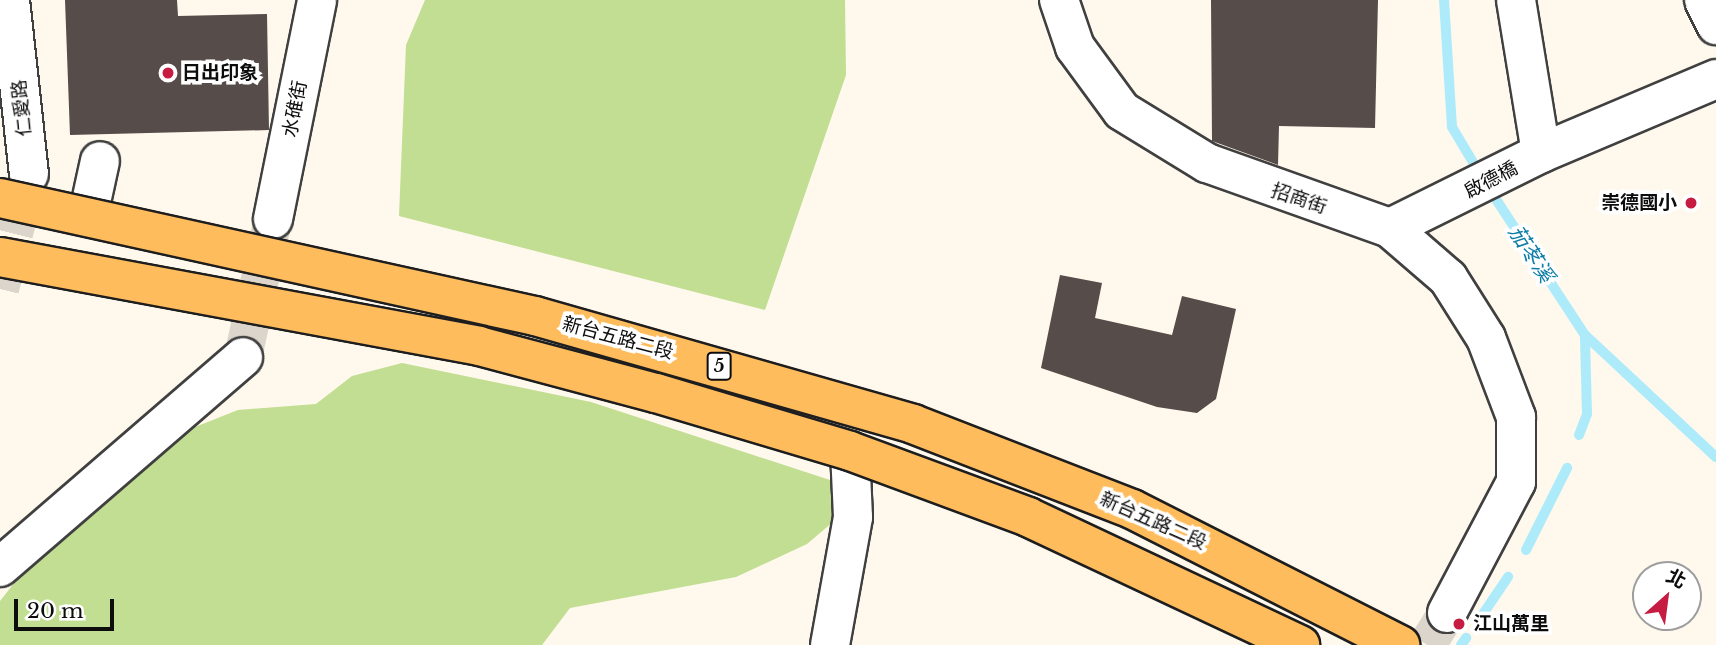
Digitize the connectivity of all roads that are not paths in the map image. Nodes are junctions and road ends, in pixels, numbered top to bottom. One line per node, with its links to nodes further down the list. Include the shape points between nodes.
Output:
1 (10, 0): 9 (street, 仁愛路)
2 (317, 0): 13 (street, 水碓街)
3 (1059, 0): 14 (street, 招商街, via 1075,47 1122,111 1207,163)
4 (1516, 0): 8 (street)
5 (1704, 0): 6 (street)
6 (1716, 25)
7 (1716, 79): 8 (street, 啟德橋)
8 (1541, 153): 14 (street, 啟德橋)
9 (19, 158)
10 (100, 161): 12 (street)
11 (0, 198): 12 (main road, 新台五路二段 / 5, bridge)
12 (88, 216): 22 (main road, 新台五路二段 / 5, bridge, via 536,316 913,424 1132,509)
13 (273, 219)
14 (1390, 228): 19 (street, 招商街, via 1448,278 1486,338 1516,417 1516,482)
15 (0, 257): 17 (main road, 5, bridge, via 479,346)
16 (243, 357): 18 (street)
17 (850, 451): 20 (street, via 853,517); 21 (main road, 5, bridge, via 1028,517)
18 (0, 567)
19 (1447, 613)
20 (830, 645)
21 (1300, 645)
22 (1401, 645)

